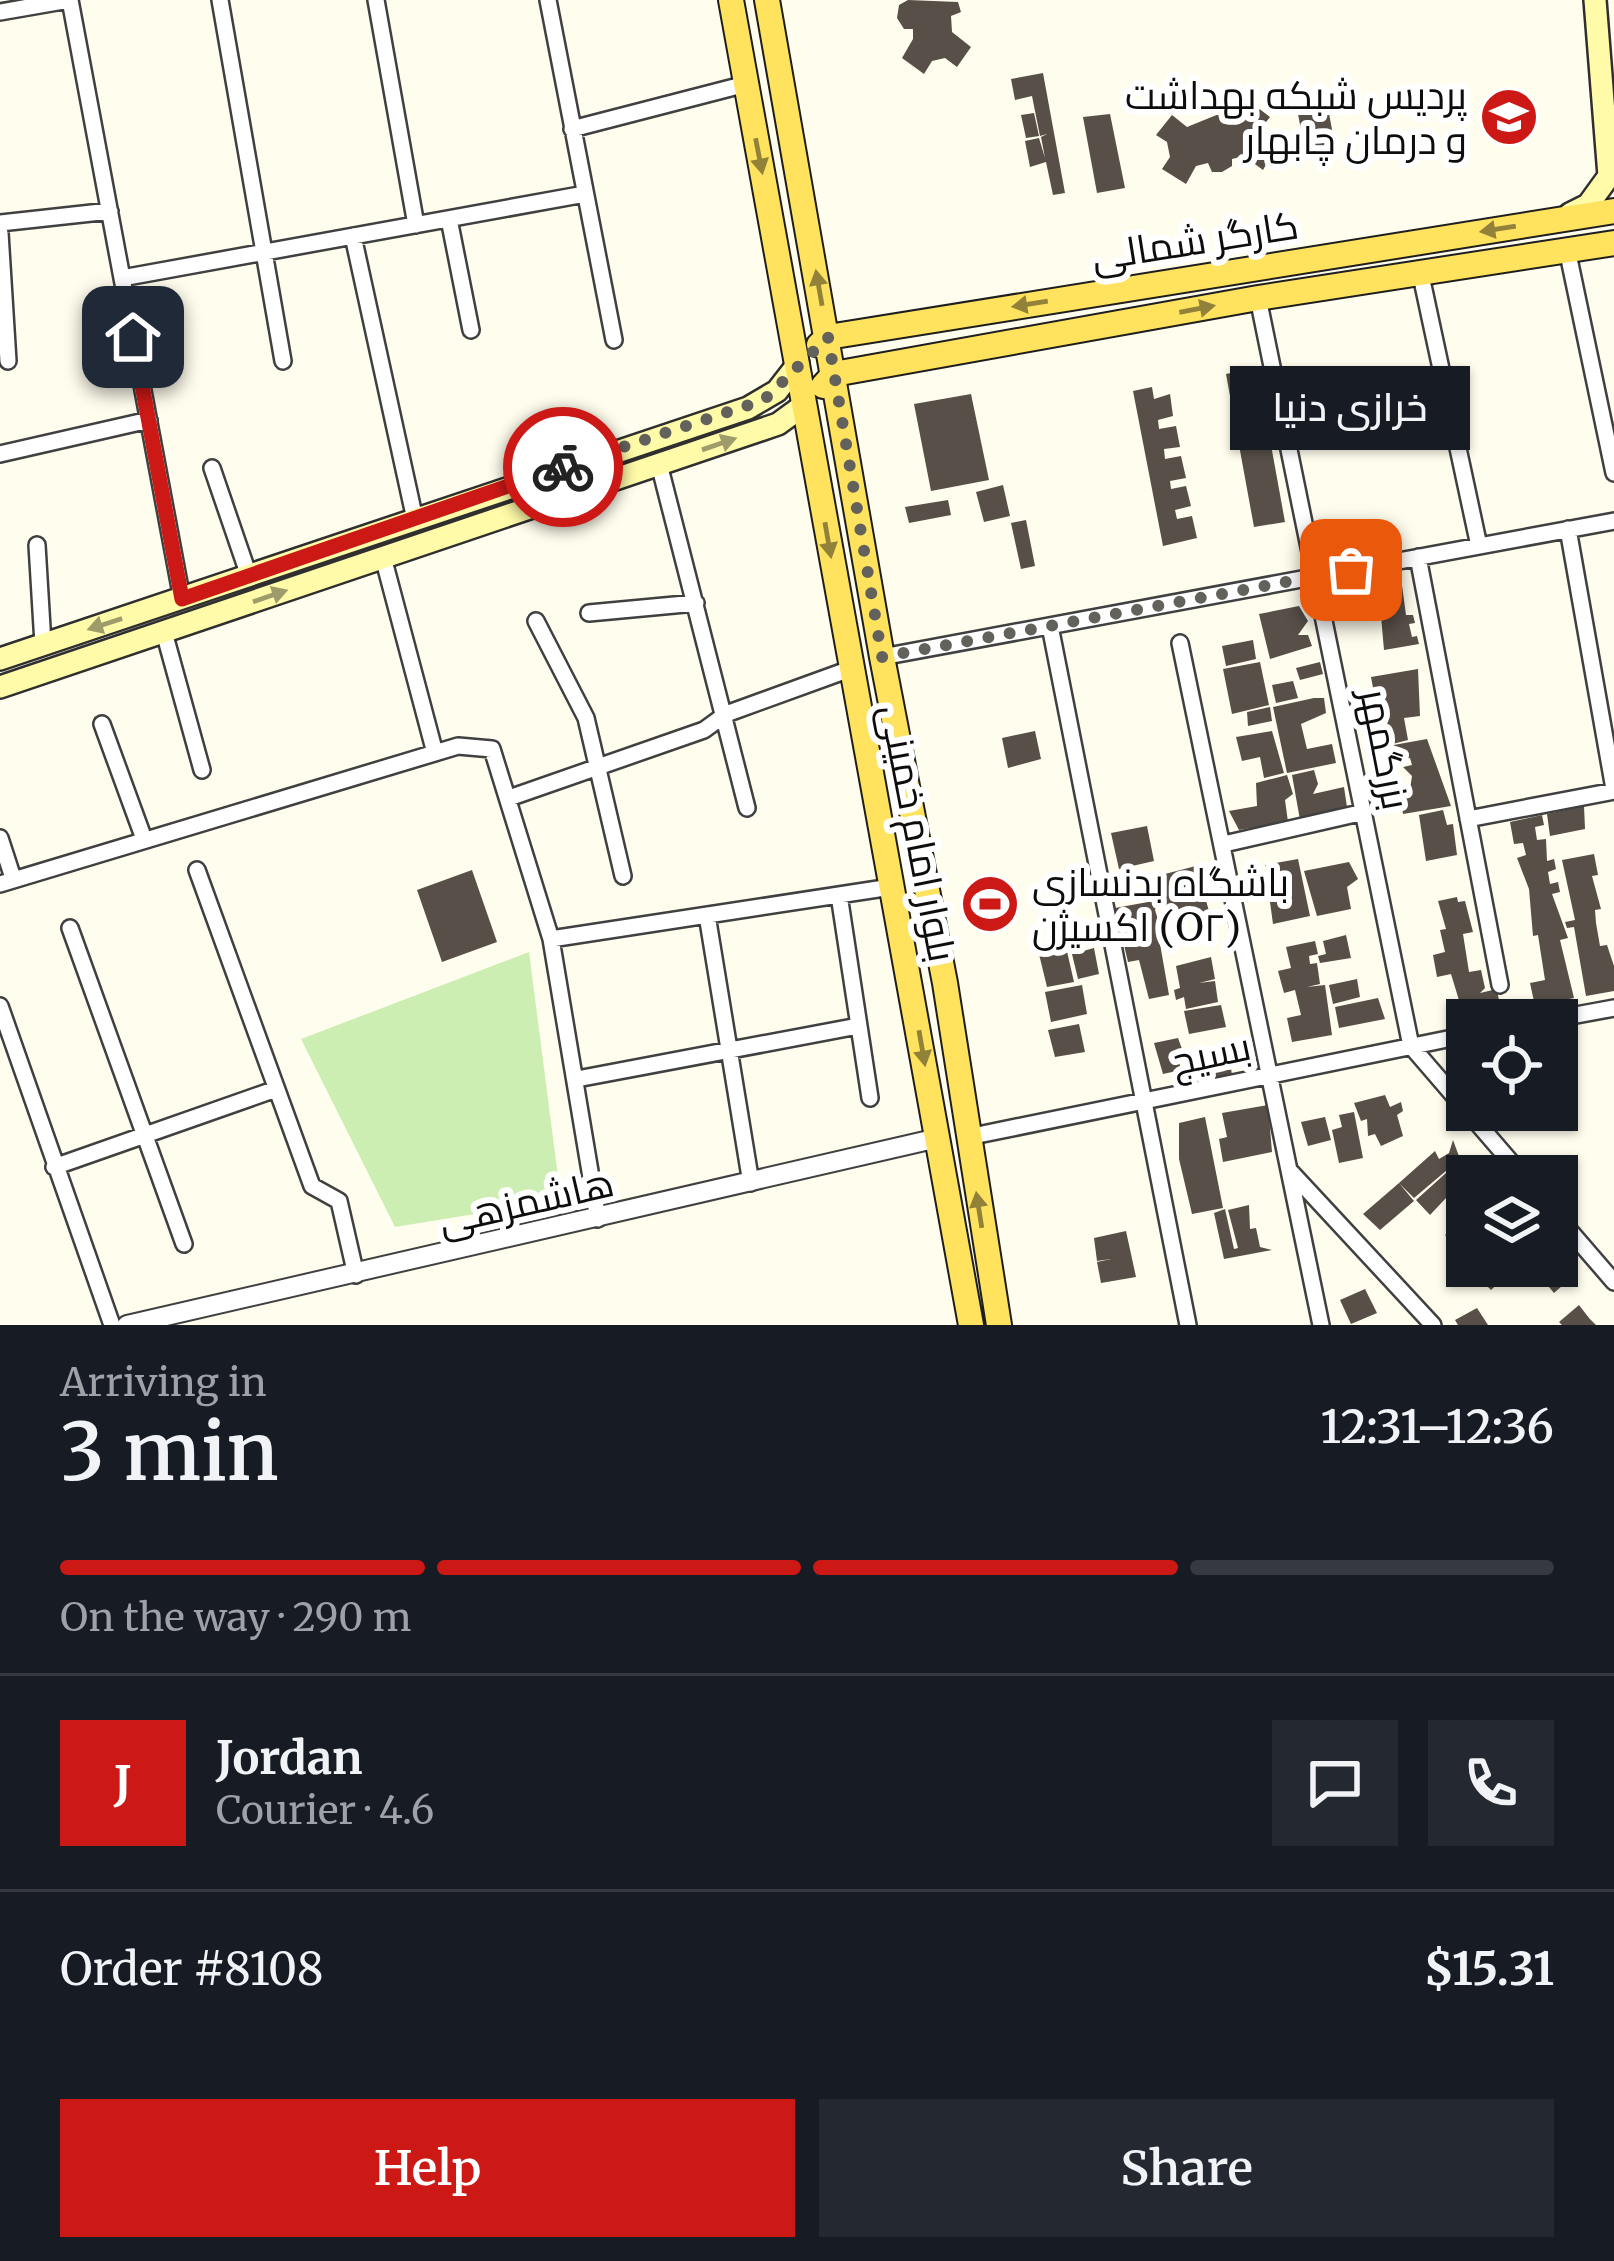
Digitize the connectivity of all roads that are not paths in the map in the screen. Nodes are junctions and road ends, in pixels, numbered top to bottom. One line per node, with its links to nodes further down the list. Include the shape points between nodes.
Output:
1 (70, 0): 8 (street); 13 (street)
2 (220, 0): 23 (street)
3 (376, 0): 18 (street)
4 (548, 0): 11 (street)
5 (730, 0): 10 (main road, بلوار امام خمینی)
6 (767, 0): 29 (main road, بلوار امام خمینی, one-way to 6)
7 (1595, 0): 9 (main road)
8 (0, 12)
9 (1607, 55): 15 (main road, via 1609,176 1588,205)
10 (746, 84): 11 (street); 34 (main road, بلوار امام خمینی, one-way to 34)
11 (572, 129): 12 (street)
12 (585, 194): 16 (street); 30 (street)
13 (110, 211): 17 (street); 25 (street)
14 (1614, 211): 15 (main road, کارگر شمالی)
15 (1561, 218): 27 (main road, کارگر شمالی, one-way to 27)
16 (448, 219): 18 (street); 28 (street)
17 (0, 223)
18 (416, 225): 20 (street)
19 (0, 233): 32 (street)
20 (353, 236): 23 (street); 42 (street)
21 (1614, 243): 22 (main road, کارگر شمالی)
22 (1567, 249): 24 (main road, کارگر شمالی); 41 (street)
23 (263, 253): 25 (street); 33 (street)
24 (1420, 271): 26 (main road, کارگر شمالی); 47 (street)
25 (122, 278): 37 (street)
26 (1258, 298): 31 (main road, کارگر شمالی, one-way to 26); 51 (street, بزرگمهر)
27 (972, 314): 29 (main road, کارگر شمالی); 31 (main road, via 957,334)
28 (471, 330)
29 (828, 337): 34 (main road); 35 (main road, بلوار امام خمینی)
30 (614, 340)
31 (975, 351): 35 (main road, کارگر شمالی)
32 (8, 361)
33 (283, 361)
34 (798, 364): 36 (main road, بلوار امام خمینی); 42 (main road, via 778,391 748,408)
35 (834, 374): 36 (main road); 60 (main road, بلوار امام خمینی)
36 (804, 405): 39 (main road, one-way to 36, via 778,424); 62 (main road, بلوار امام خمینی, one-way to 62)
37 (149, 420): 38 (street); 52 (street)
38 (0, 454)
39 (659, 464): 45 (main road); 53 (street)
40 (212, 468): 50 (street)
41 (1614, 472)
42 (414, 515): 45 (main road); 50 (main road)
43 (1614, 520): 44 (street)
44 (1568, 529): 47 (street); 69 (street)
45 (423, 544): 48 (main road)
46 (37, 545): 58 (street)
47 (1478, 546): 49 (street)
48 (383, 557): 57 (main road, one-way to 48); 66 (street)
49 (1418, 557): 51 (street); 73 (street)
50 (250, 576): 52 (main road)
51 (1317, 576): 56 (street); 72 (street, بزرگمهر)
52 (182, 599): 58 (main road, one-way to 58)
53 (696, 604): 54 (street); 64 (street)
54 (589, 613)
55 (536, 621): 67 (street)
56 (1050, 626): 60 (street); 98 (street)
57 (164, 632): 63 (main road); 68 (street)
58 (43, 644): 61 (main road)
59 (1180, 644): 76 (street)
60 (882, 657): 100 (main road, بلوار امام خمینی)
61 (0, 658)
62 (850, 670): 64 (street); 80 (main road, بلوار امام خمینی)
63 (0, 687)
64 (726, 714): 67 (street); 71 (street)
65 (102, 724): 75 (street)
66 (434, 753): 70 (street, via 492,749); 75 (street)
67 (602, 769): 70 (street); 78 (street)
68 (202, 770)
69 (1614, 790): 73 (street)
70 (509, 798): 84 (street)
71 (747, 808)
72 (1364, 812): 76 (street); 91 (street, بزرگمهر)
73 (1468, 819): 85 (street)
74 (0, 838): 79 (street)
75 (144, 839): 79 (street)
76 (1224, 844): 94 (street)
77 (197, 870): 96 (street)
78 (623, 876)
79 (7, 880)
80 (891, 887): 81 (street); 101 (main road, بلوار امام خمینی, one-way to 101)
81 (839, 896): 82 (street); 89 (street)
82 (707, 916): 84 (street); 93 (street)
83 (70, 928): 99 (street)
84 (551, 939): 95 (street)
85 (1500, 985)
86 (0, 1006): 92 (street)
87 (1614, 1008): 88 (street)
88 (1578, 1015)
89 (859, 1026): 93 (street); 97 (street)
90 (1446, 1039): 91 (street, بسیج)
91 (1411, 1046): 94 (street, بسیج); 102 (street, بزرگمهر)
92 (7, 1051): 103 (street)
93 (729, 1051): 95 (street); 105 (street)
94 (1269, 1075): 98 (street, بسیج); 104 (street)
95 (577, 1079): 106 (street)
96 (275, 1089): 99 (street); 109 (street, via 311,1186 339,1201)
97 (870, 1099)
98 (1142, 1103): 100 (street, بسیج); 115 (street)
99 (143, 1136): 103 (street); 108 (street)
100 (968, 1137): 114 (main road, بلوار امام خمینی, one-way to 100)
101 (938, 1138): 105 (street, هاشمزهی); 113 (main road, بلوار امام خمینی)
102 (1505, 1155)
103 (54, 1167): 111 (street)
104 (1289, 1169): 116 (street); 117 (street)
105 (751, 1183): 106 (street, هاشمزهی)
106 (598, 1220): 109 (street, هاشمزهی)
107 (1578, 1240): 110 (street)
108 (184, 1244)
109 (356, 1275): 112 (street, هاشمزهی)
110 (1614, 1282)
111 (112, 1325)
112 (127, 1325)
113 (971, 1325)
114 (999, 1325)
115 (1188, 1325)
116 (1321, 1325)
117 (1433, 1325)

